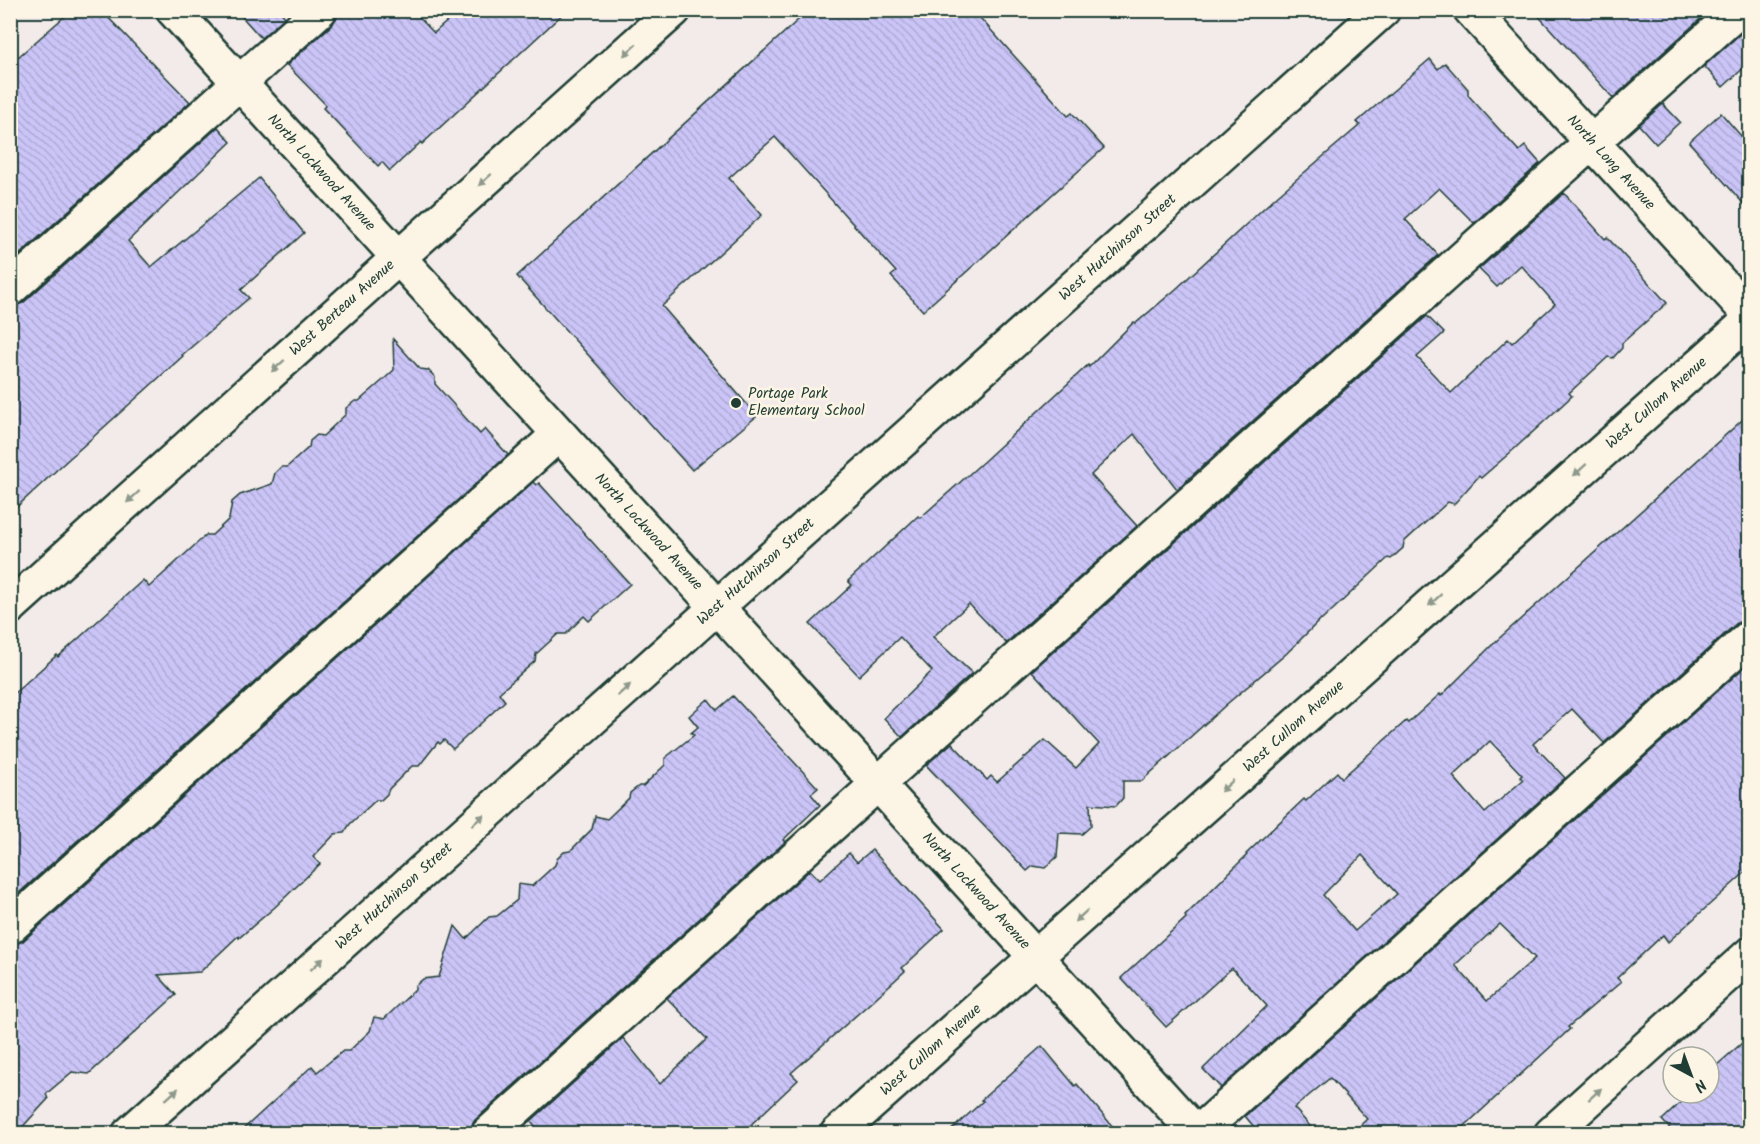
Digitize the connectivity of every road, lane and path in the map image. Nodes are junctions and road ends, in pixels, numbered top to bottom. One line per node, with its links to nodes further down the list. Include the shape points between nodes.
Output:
1 (173, 10): 7 (street, North Lockwood Avenue)
2 (320, 10): 7 (street)
3 (674, 10): 9 (street, West Berteau Avenue, one-way to 9)
4 (1383, 10): 14 (street, West Hutchinson Street)
5 (1471, 10): 8 (street, North Long Avenue)
6 (1739, 10): 8 (street)
7 (239, 83): 9 (street, North Lockwood Avenue); 10 (street)
8 (1592, 143): 11 (street, North Long Avenue); 16 (street)
9 (399, 258): 12 (street, North Lockwood Avenue); 13 (street, West Berteau Avenue, one-way to 13)
10 (10, 289)
11 (1749, 317): 19 (street, West Cullom Avenue, one-way to 19)
12 (559, 434): 14 (street, North Lockwood Avenue); 17 (street)
13 (10, 606)
14 (717, 607): 16 (street, North Lockwood Avenue); 21 (street, West Hutchinson Street, one-way to 14)
15 (1749, 637): 20 (street)
16 (878, 784): 19 (street, North Lockwood Avenue); 22 (street)
17 (10, 927)
18 (1749, 954): 24 (street, one-way to 18)
19 (1036, 956): 20 (street, North Lockwood Avenue); 23 (street, West Cullom Avenue)
20 (1197, 1133)
21 (129, 1134)
22 (488, 1134)
23 (837, 1134)
24 (1551, 1134)

